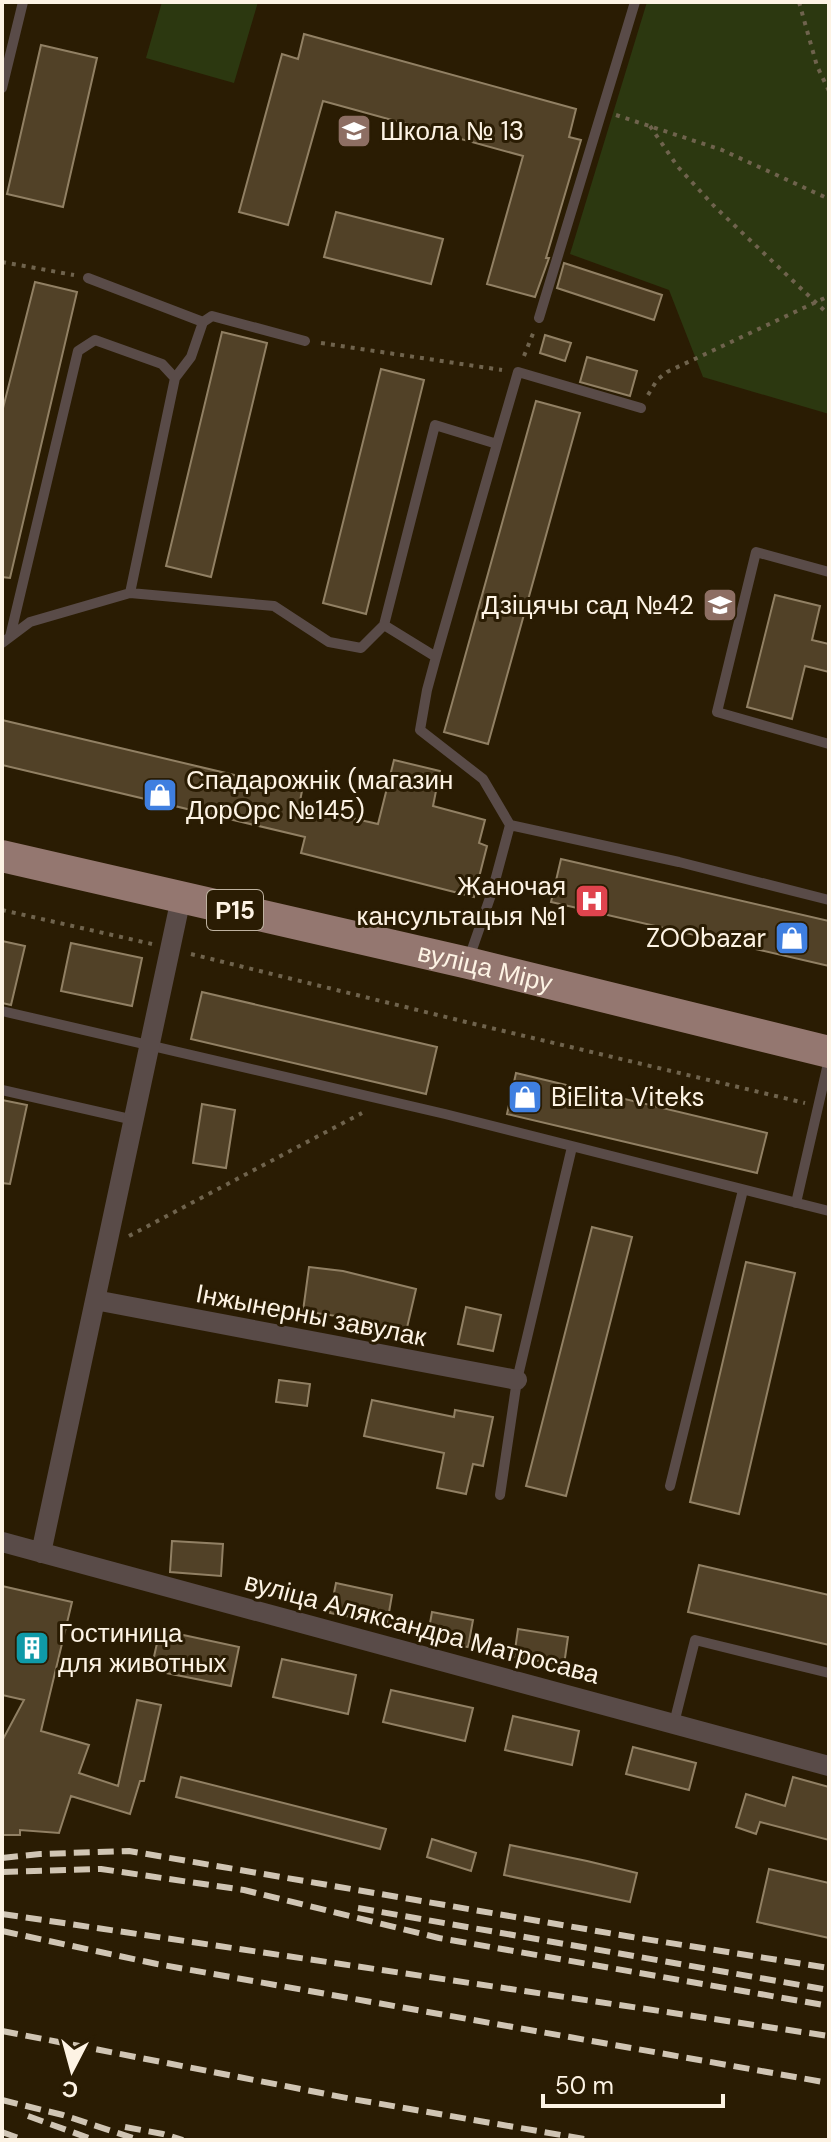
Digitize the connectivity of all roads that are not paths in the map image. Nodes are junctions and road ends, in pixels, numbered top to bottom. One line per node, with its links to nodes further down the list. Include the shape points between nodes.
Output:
1 (23, 2): 3 (lane)
2 (635, 2): 5 (lane)
3 (2, 88)
4 (88, 278): 6 (lane)
5 (539, 318)
6 (203, 322): 7 (lane, via 212,316); 8 (lane, via 191,357)
7 (305, 341)
8 (175, 378): 12 (lane); 14 (lane, via 162,364 95,340 78,351)
9 (641, 408): 10 (lane, via 518,372)
10 (497, 444): 13 (lane, via 435,425); 15 (lane)
11 (829, 572): 16 (lane, via 756,552 717,712)
12 (130, 593): 13 (lane, via 274,606 329,642 361,648); 14 (lane, via 30,622)
13 (384, 625): 15 (lane)
14 (6, 640)
15 (436, 657): 17 (lane, via 420,730 483,779)
16 (829, 744)
17 (510, 825): 20 (lane); 21 (lane)
18 (2, 856): 19 (main road, вуліца Міру / Р15)
19 (181, 898): 21 (main road, вуліца Міру / Р15); 23 (street)
20 (829, 900)
21 (468, 963): 24 (main road, вуліца Міру / Р15)
22 (2, 1011): 23 (lane)
23 (150, 1044): 27 (street); 28 (lane)
24 (829, 1052)
25 (829, 1059): 30 (lane)
26 (2, 1090): 27 (lane)
27 (134, 1120): 32 (street)
28 (572, 1147): 29 (lane); 33 (lane)
29 (743, 1190): 30 (lane); 34 (lane)
30 (796, 1203): 31 (lane)
31 (829, 1211)
32 (95, 1300): 33 (street, Інжынерны завулак); 37 (street)
33 (517, 1380): 35 (lane)
34 (670, 1486)
35 (500, 1495)
36 (2, 1542): 37 (street, вуліца Аляксандра Матросава)
37 (41, 1553): 39 (street, вуліца Аляксандра Матросава)
38 (829, 1673): 39 (lane, via 695,1640)
39 (674, 1723): 40 (street, вуліца Аляксандра Матросава)
40 (829, 1766)

